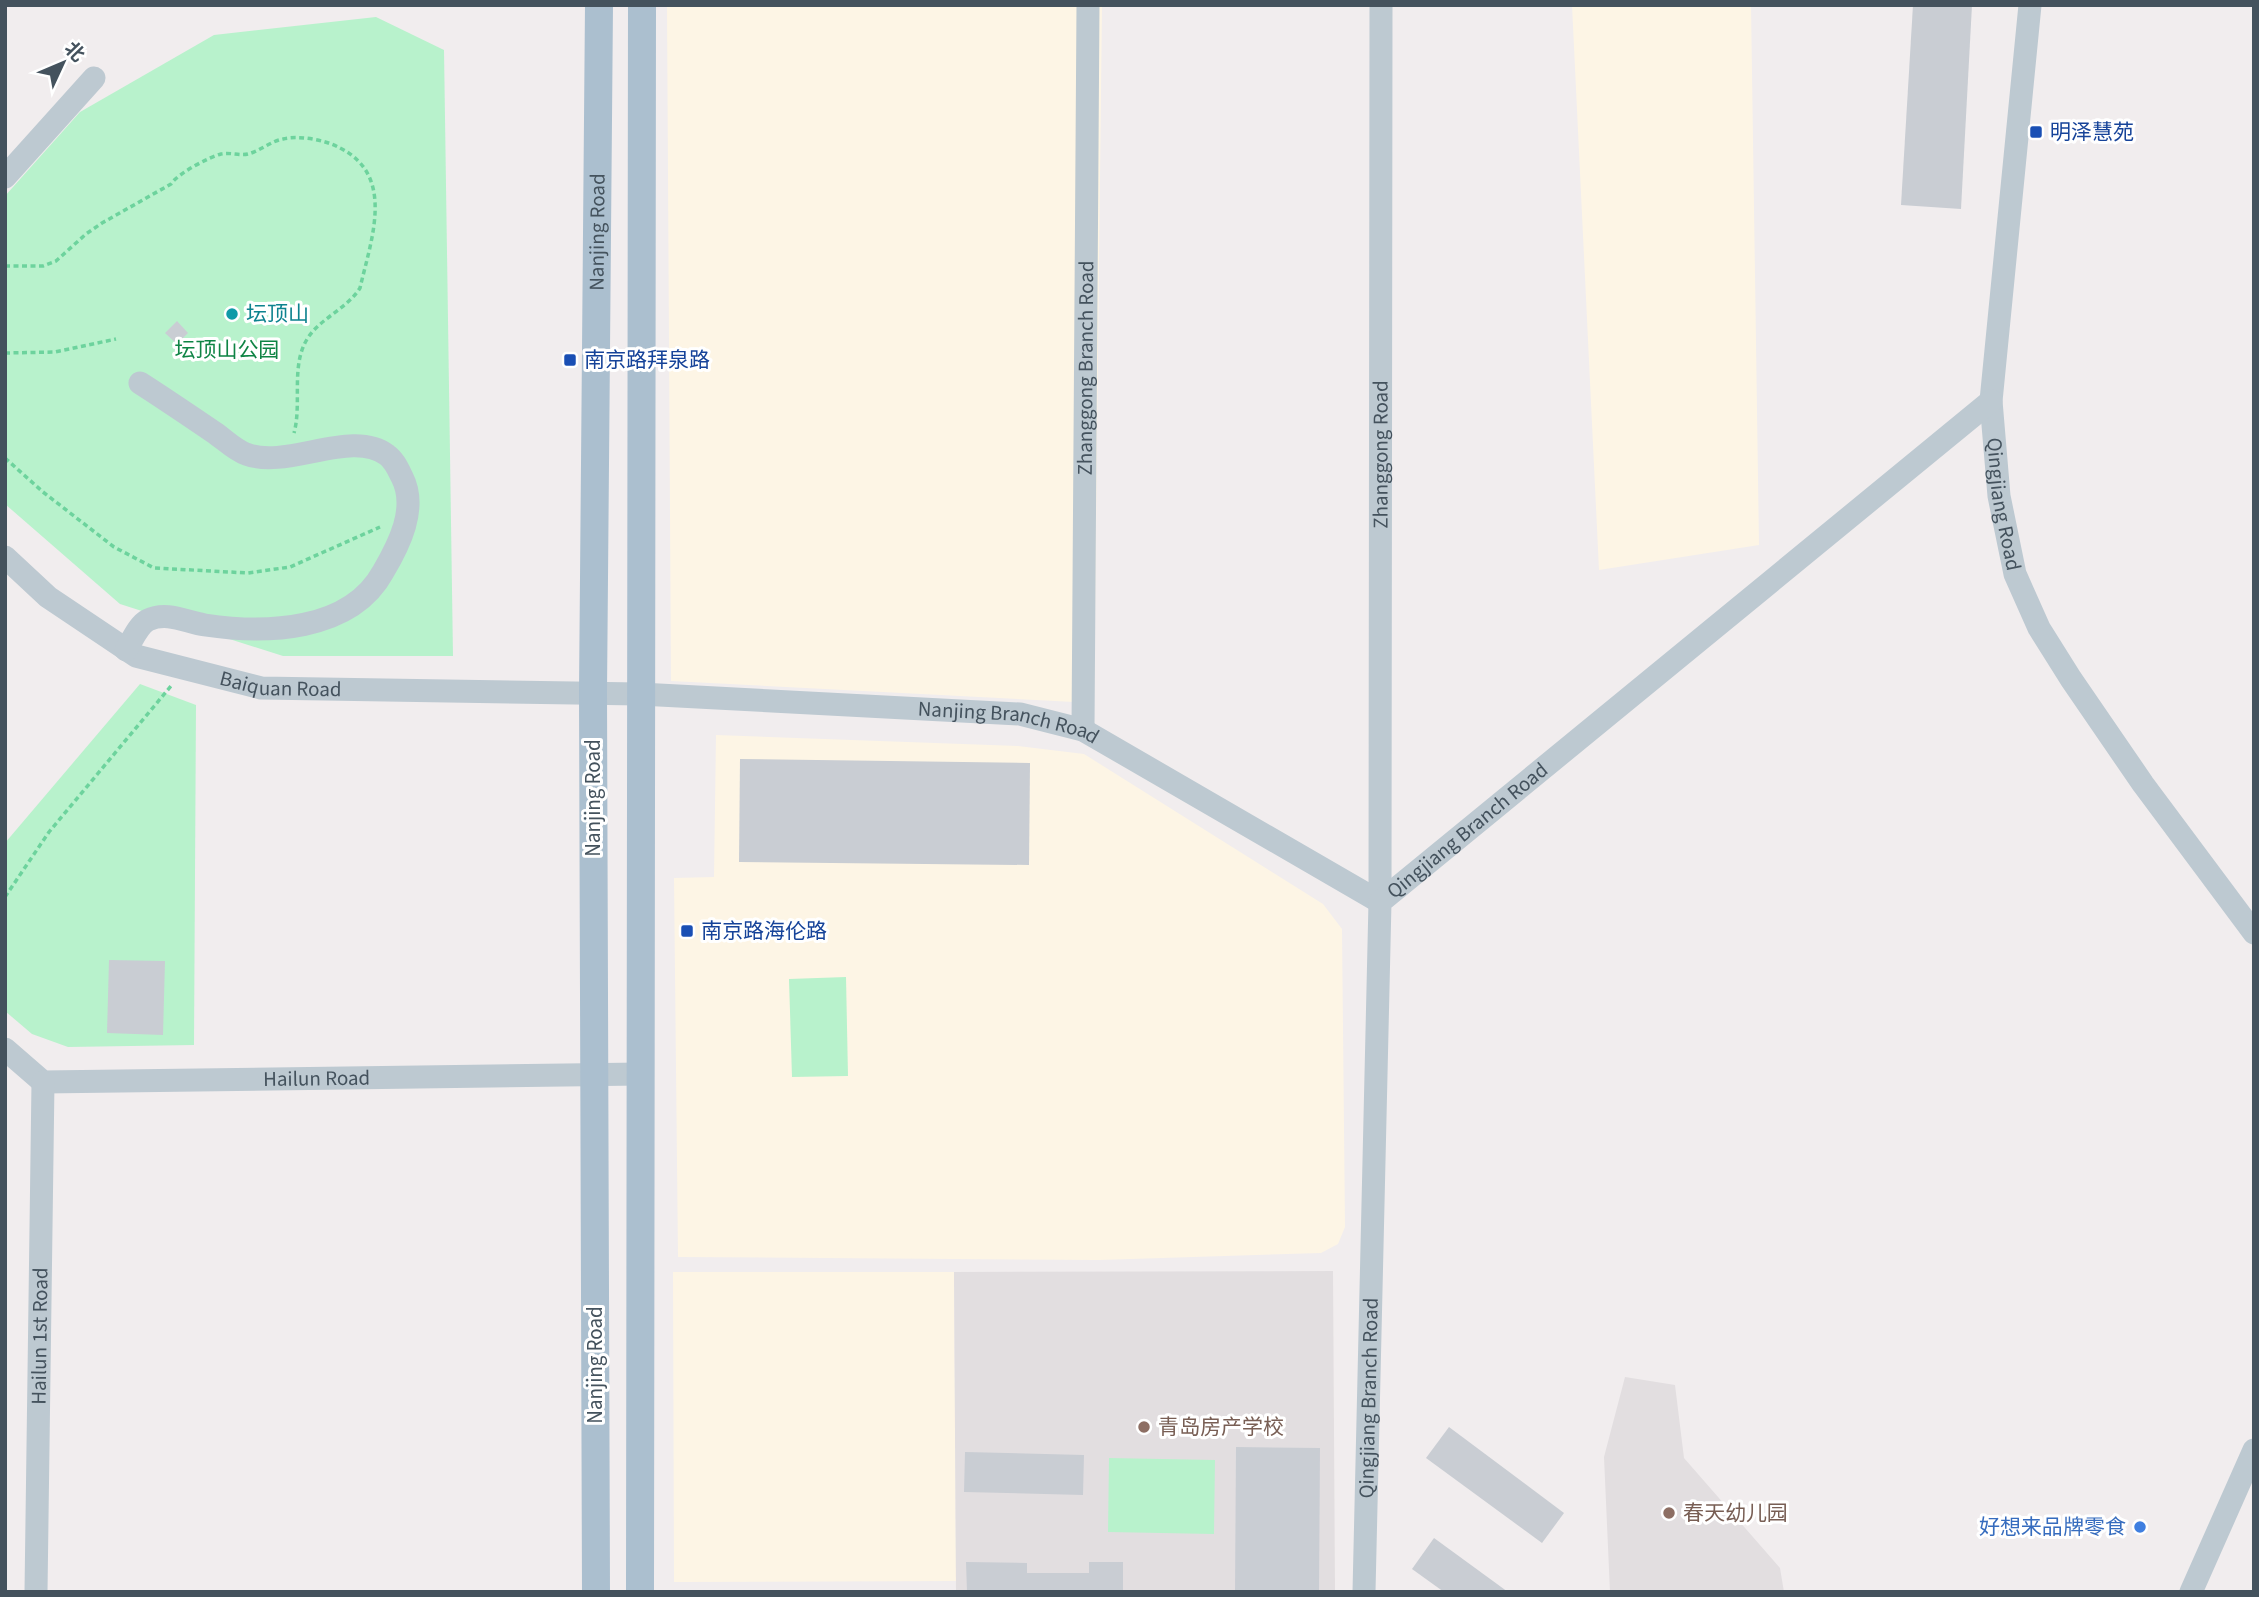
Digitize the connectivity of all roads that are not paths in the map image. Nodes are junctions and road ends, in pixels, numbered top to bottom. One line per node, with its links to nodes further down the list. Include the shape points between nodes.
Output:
1 (599, 5): 12 (main road, Nanjing Road)
2 (642, 5): 13 (main road)
3 (1088, 5): 14 (street, Zhanggong Branch Road)
4 (1381, 5): 15 (street, Zhanggong Road)
5 (2030, 5): 9 (street, Qingjiang Road)
6 (94, 78): 7 (street)
7 (5, 177)
8 (140, 383): 11 (street, via 246,454 286,457 351,446 378,449 389,457 408,497 397,548 381,576 343,611 286,628 204,625 167,616 143,624)
9 (1991, 401): 15 (street, Qingjiang Branch Road); 16 (street, Qingjiang Road, via 1998,496 2015,574 2039,628 2143,784)
10 (5, 557): 11 (street, Baiquan Road, via 48,597)
11 (126, 650): 12 (street, Baiquan Road, via 261,688)
12 (593, 694): 13 (street, Nanjing Branch Road); 19 (main road, Nanjing Road)
13 (639, 694): 14 (street, Nanjing Branch Road, via 1020,714); 18 (main road)
14 (1083, 730): 15 (street, Nanjing Branch Road)
15 (1380, 902): 25 (street, Qingjiang Branch Road)
16 (2254, 933)
17 (5, 1049): 20 (street)
18 (641, 1074): 19 (street, Hailun Road); 24 (main road)
19 (593, 1075): 20 (street, Hailun Road); 23 (main road, Nanjing Road)
20 (43, 1082): 22 (street, Hailun 1st Road)
21 (2254, 1450): 26 (street)
22 (36, 1592)
23 (596, 1592)
24 (640, 1592)
25 (1364, 1592)
26 (2191, 1592)

